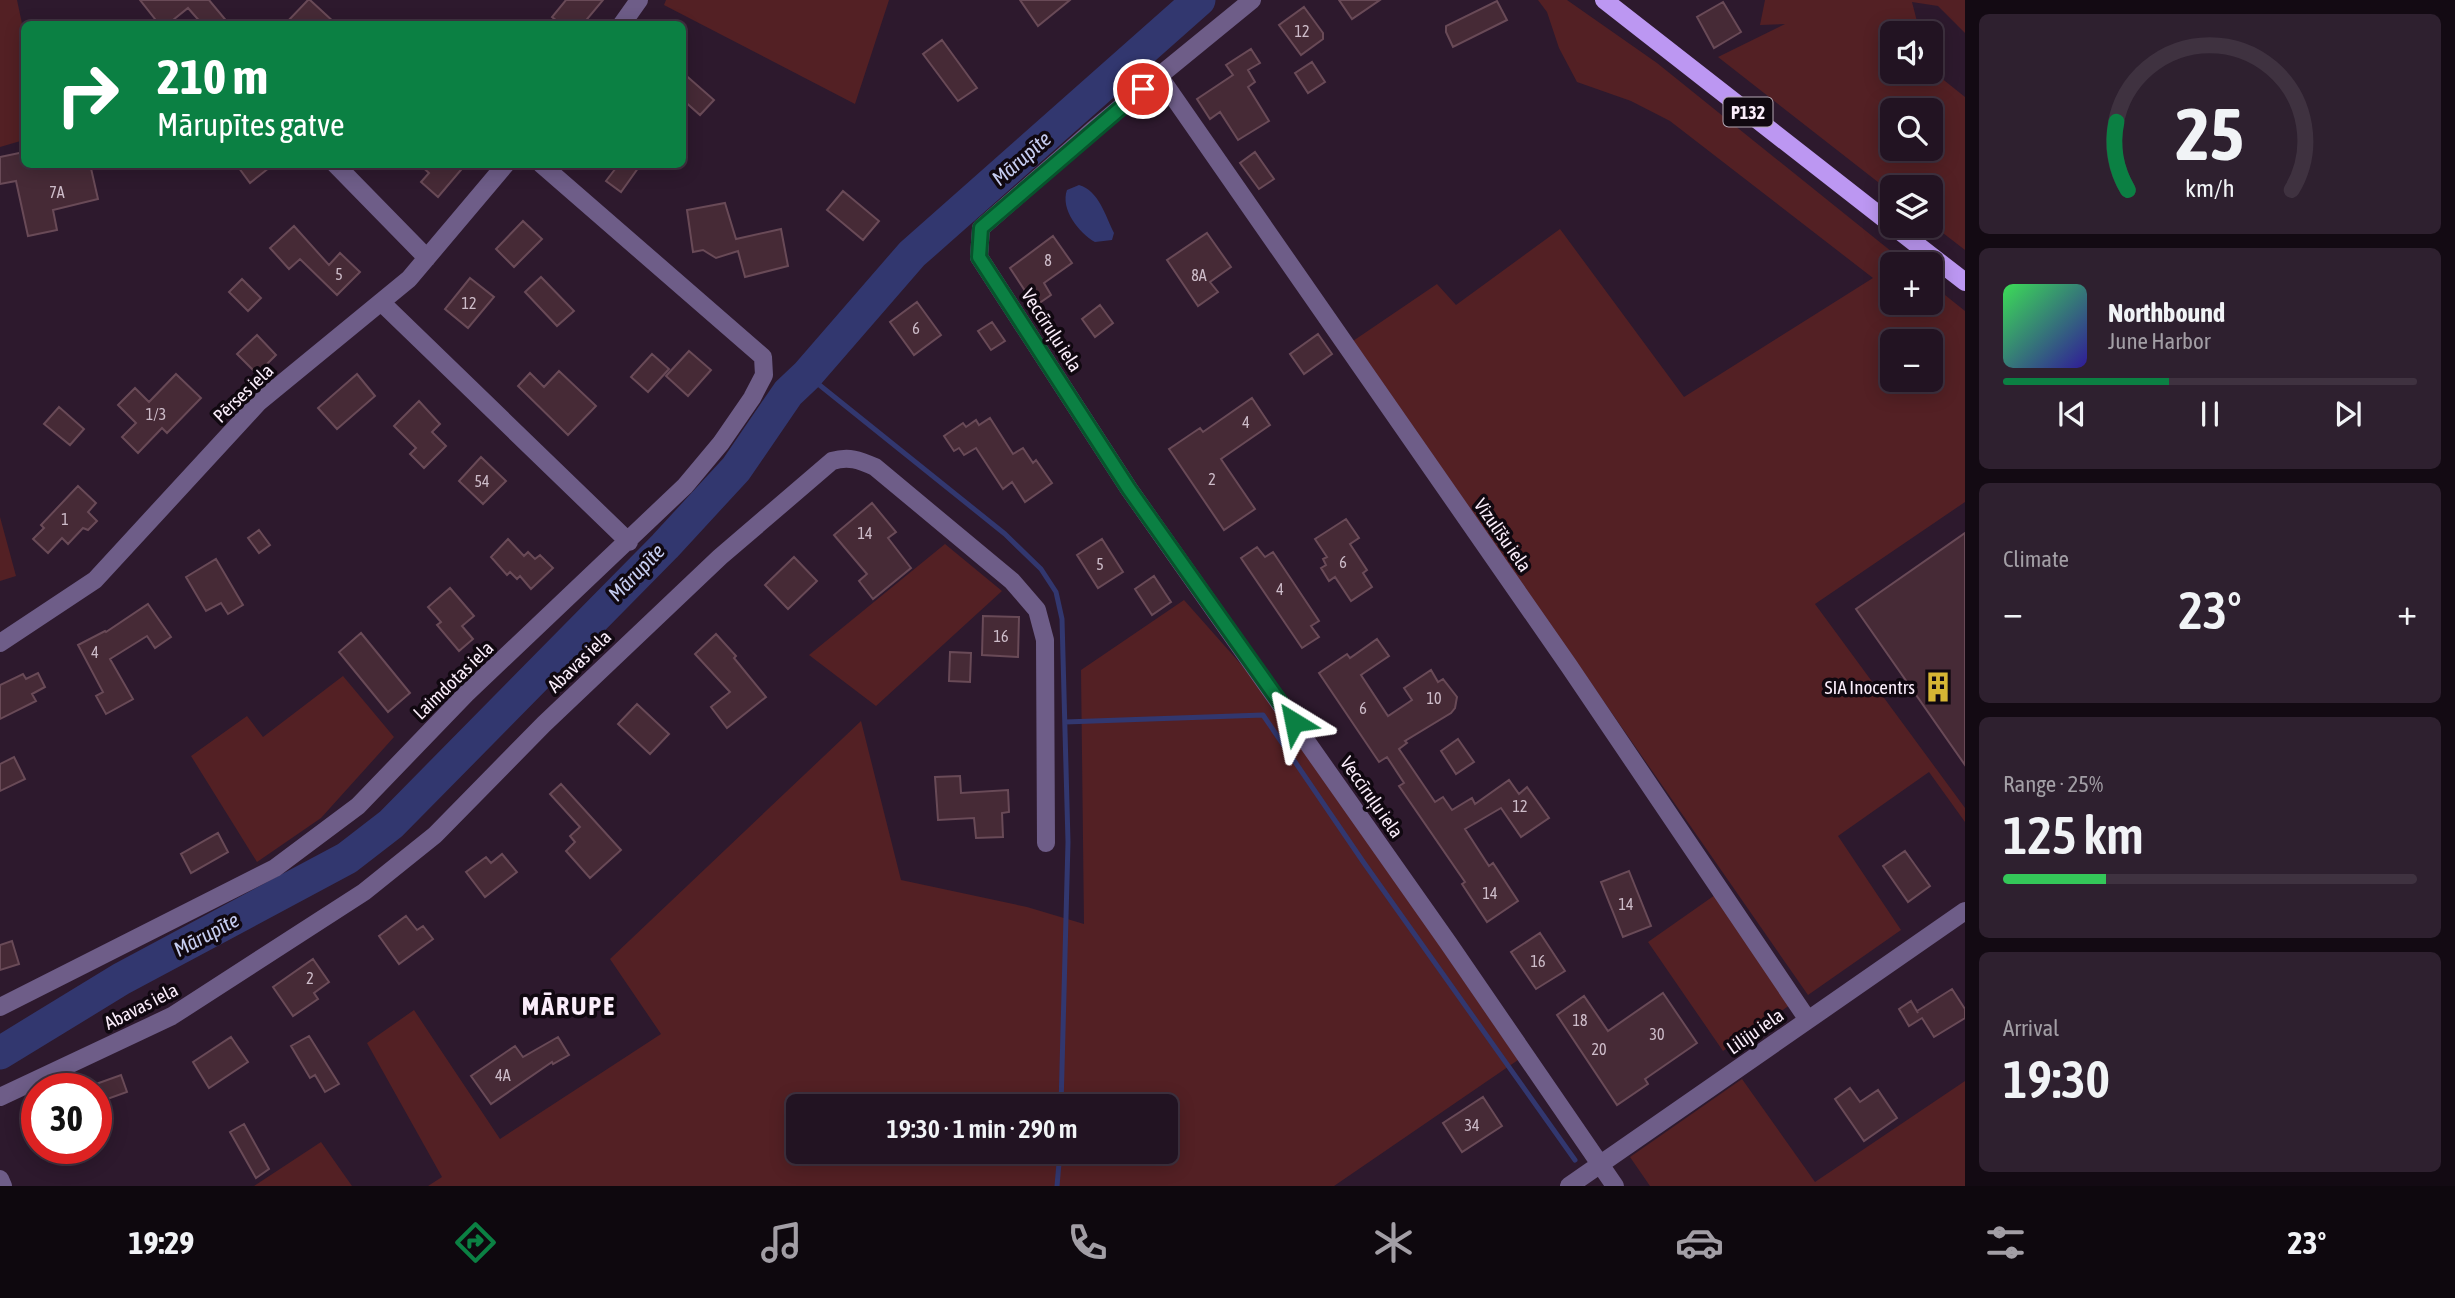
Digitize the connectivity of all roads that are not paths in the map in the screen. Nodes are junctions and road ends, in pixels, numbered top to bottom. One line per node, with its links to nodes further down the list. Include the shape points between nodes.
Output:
1 (639, 0): 4 (street)
2 (1252, 0): 5 (street)
3 (1604, 0): 9 (main road, P132)
4 (624, 21)
5 (1159, 76): 19 (street, Vizulīšu iela, via 1569,666); 21 (street, Veccīruļu iela, via 981,228 979,257 1129,489)
6 (339, 168): 11 (street)
7 (503, 168): 11 (street, Pērses iela)
8 (546, 168): 14 (street, via 749,343 765,365 752,398 721,443)
9 (1880, 216)
10 (1909, 238): 12 (main road, P132)
11 (427, 258): 13 (street, Pērses iela)
12 (1965, 282)
13 (381, 302): 14 (street); 15 (street, Pērses iela, via 259,402 95,580)
14 (629, 542): 18 (street, Laimdotas iela, via 466,694 358,806 275,868)
15 (0, 643)
16 (1046, 843): 20 (street, Abavas iela, via 1045,640 1037,610 1012,581 875,467 843,457 832,461 720,557 435,835 364,892 172,1016)
17 (1965, 911): 19 (street, Liliju iela)
18 (0, 1007)
19 (1808, 1020): 21 (street, Liliju iela)
20 (0, 1097)
21 (1600, 1164): 24 (street, Liliju iela); 25 (street, Veccīruļu iela)
22 (0, 1179): 23 (street)
23 (3, 1186)
24 (1569, 1186)
25 (1615, 1186)

